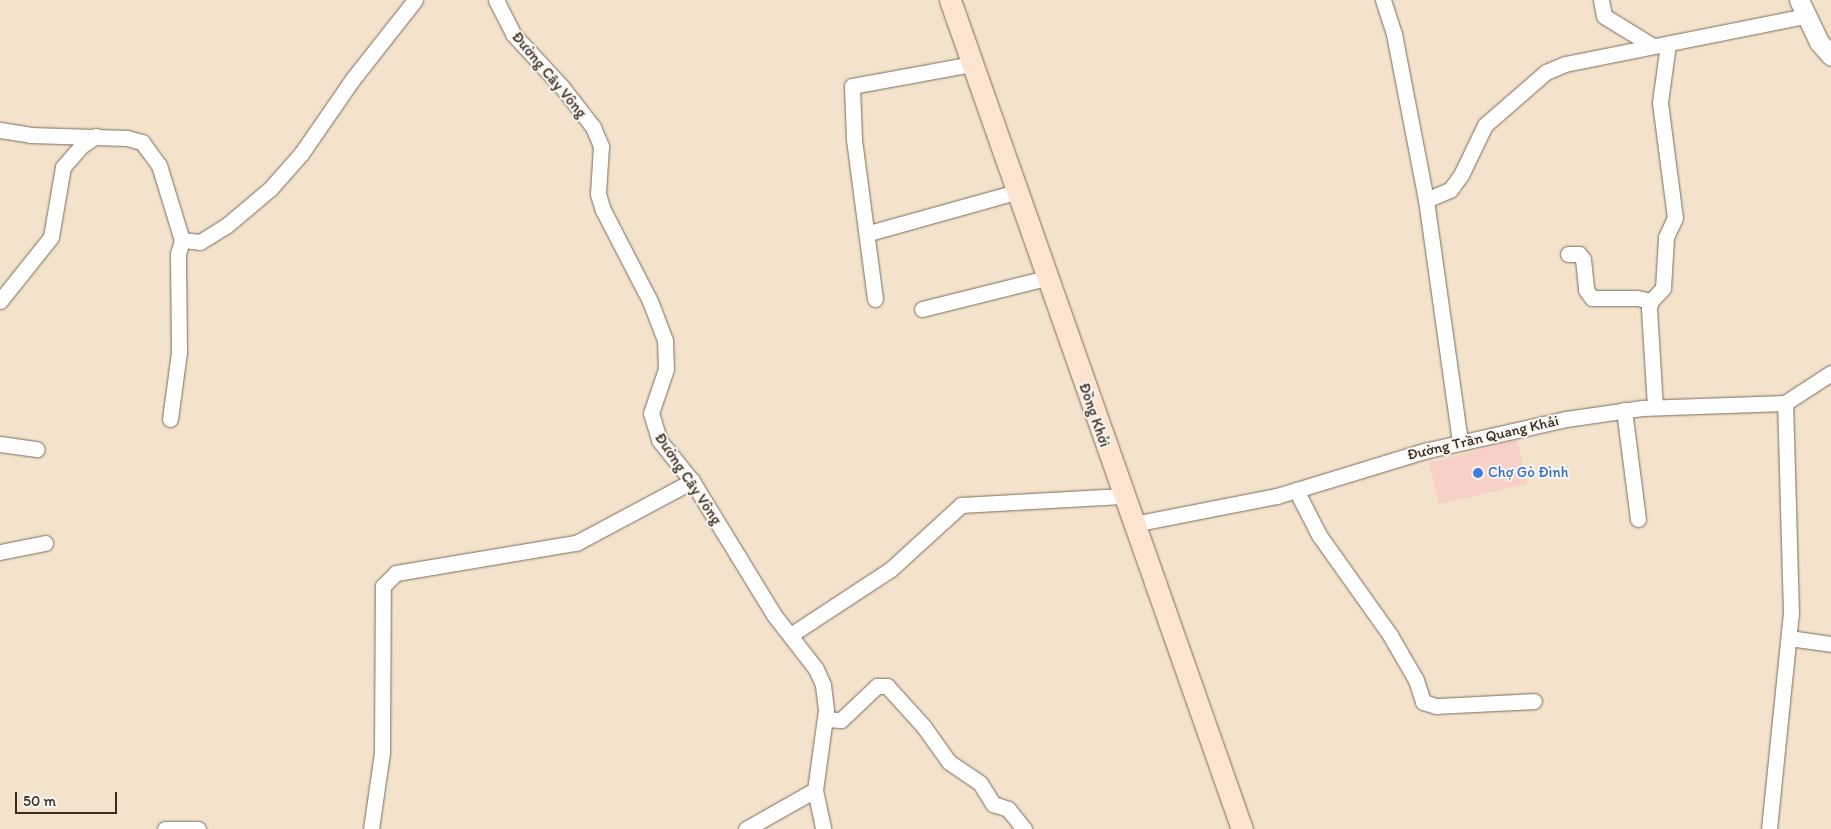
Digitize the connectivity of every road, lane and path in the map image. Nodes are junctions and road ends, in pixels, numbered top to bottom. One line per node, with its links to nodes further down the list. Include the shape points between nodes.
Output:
1 (416, 0): 16 (street, via 352,80 301,154 270,189 207,240 192,243)
2 (496, 0): 31 (street, Đường Cây Vông, via 513,34 562,87 598,137 601,146 598,194 603,210 650,301 665,340 666,369 651,413 654,427 659,440)
3 (950, 0): 10 (main road, Đồng Khởi)
4 (1383, 0): 14 (street, via 1394,34)
5 (1601, 0): 8 (street, via 1604,16)
6 (1802, 8): 7 (street); 9 (street)
7 (1668, 44): 8 (street); 21 (street, via 1660,102 1675,218 1666,237 1663,288)
8 (1653, 46): 14 (street, via 1565,64 1546,72 1485,125 1461,175 1450,190)
9 (1831, 56)
10 (972, 64): 13 (main road, Đồng Khởi); 15 (street, via 852,86 854,139)
11 (0, 130): 12 (street, via 30,135)
12 (96, 136): 16 (street, via 127,138 146,145 159,164); 20 (street, via 81,146 63,168 51,237)
13 (1016, 192): 15 (street); 18 (main road, Đồng Khởi)
14 (1426, 200): 28 (street)
15 (869, 233): 19 (street)
16 (182, 240): 27 (street, via 178,254 179,352)
17 (1568, 254): 21 (street, via 1579,254 1582,259 1586,290 1592,298)
18 (1046, 278): 22 (street); 33 (main road, Đồng Khởi)
19 (875, 299)
20 (0, 301)
21 (1651, 301): 25 (street)
22 (922, 309)
23 (1831, 374): 24 (street)
24 (1785, 403): 25 (street, Đường Trần Quang Khải); 39 (street, via 1791,576)
25 (1655, 407): 26 (street, Đường Trần Quang Khải)
26 (1624, 410): 28 (street, Đường Trần Quang Khải, via 1566,419); 34 (street)
27 (170, 419)
28 (1460, 443): 32 (street, Đường Trần Quang Khải, via 1344,473)
29 (0, 444): 30 (street)
30 (37, 449)
31 (692, 481): 38 (street, Đường Cây Vông, via 774,615); 46 (street, via 576,543 396,573 384,586 382,753)
32 (1296, 490): 35 (street, Đường Trần Quang Khải); 41 (street, via 1319,535 1390,635 1416,680 1423,702 1436,706)
33 (1122, 496): 35 (main road, Đồng Khởi); 38 (street, via 961,505 891,569)
34 (1638, 519)
35 (1134, 524): 50 (main road, Đồng Khởi)
36 (45, 542): 37 (street)
37 (0, 552)
38 (792, 634): 42 (street, Đường Cây Vông, via 823,685)
39 (1789, 638): 40 (street); 51 (street)
40 (1831, 644)
41 (1534, 701)
42 (824, 719): 43 (street, Đường Cây Vông); 49 (street, via 841,720 877,686 887,686 918,720 949,762 980,783 993,804 1008,809)
43 (815, 790): 47 (street); 48 (street, Đường Cây Vông)
44 (165, 829): 45 (street)
45 (198, 829)
46 (371, 829)
47 (746, 829)
48 (823, 829)
49 (1024, 829)
50 (1242, 829)
51 (1769, 829)

